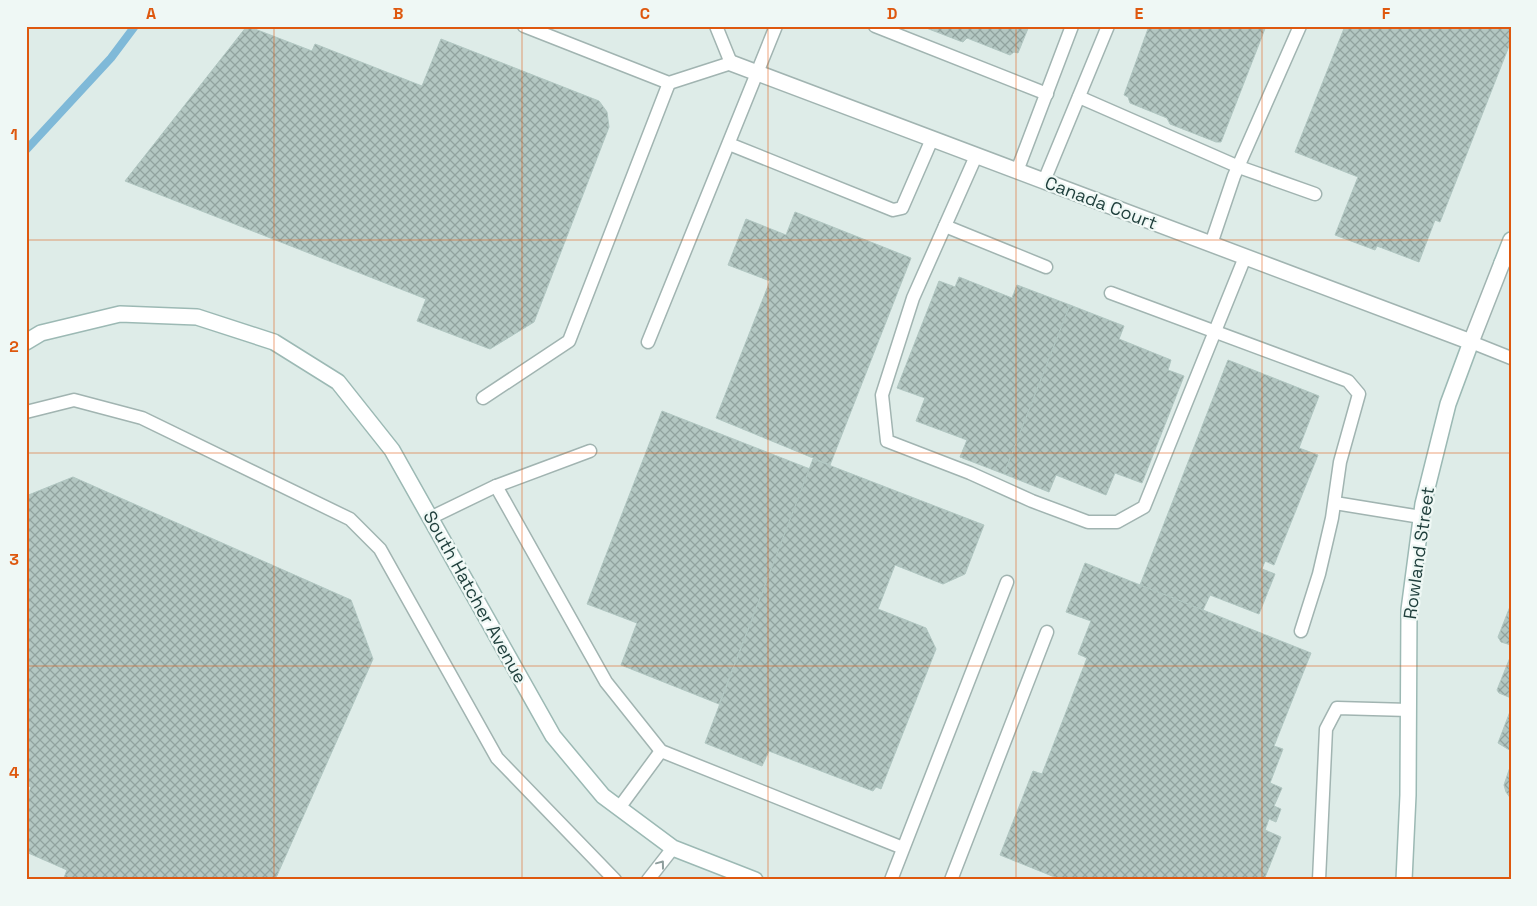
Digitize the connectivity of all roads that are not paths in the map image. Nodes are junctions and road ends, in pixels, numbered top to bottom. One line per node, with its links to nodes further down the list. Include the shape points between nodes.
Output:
1 (524, 26): 10 (lane)
2 (716, 26): 8 (lane)
3 (776, 26): 9 (lane)
4 (875, 26): 11 (lane)
5 (1072, 26): 11 (lane)
6 (1108, 26): 12 (lane)
7 (1300, 26): 16 (lane)
8 (731, 63): 9 (street, Canada Court); 10 (lane)
9 (758, 73): 13 (street, Canada Court); 14 (lane)
10 (669, 83): 32 (lane, via 569,341)
11 (1047, 94): 17 (lane)
12 (1079, 97): 16 (lane); 18 (lane)
13 (932, 139): 14 (lane, via 902,208 893,210); 15 (street, Canada Court)
14 (729, 144): 29 (lane)
15 (976, 156): 17 (street, Canada Court); 20 (lane)
16 (1239, 167): 19 (lane); 22 (lane)
17 (1017, 171): 18 (street, Canada Court)
18 (1044, 181): 22 (street, Canada Court)
19 (1316, 194)
20 (945, 226): 25 (lane); 27 (lane, via 913,298 882,395 888,441 1032,501 1088,522 1117,522 1144,507)
21 (1511, 240): 24 (street, Rowland Street)
22 (1211, 244): 23 (street, Canada Court)
23 (1245, 257): 27 (lane); 30 (street, Canada Court)
24 (1506, 265): 30 (street, Rowland Street)
25 (1046, 267)
26 (1111, 292): 27 (lane)
27 (1216, 332): 36 (lane, via 1348,381 1359,394 1340,462)
28 (26, 342): 38 (street, South Hatcher Avenue, via 41,333 120,314 196,317 274,342 338,382 392,450)
29 (648, 342)
30 (1471, 342): 31 (lane); 37 (street, Rowland Street, via 1448,404)
31 (1511, 358)
32 (483, 398)
33 (26, 412): 47 (lane, via 74,400 142,418 350,519 380,549 496,758)
34 (590, 451): 35 (lane)
35 (496, 486): 38 (lane); 43 (lane, via 606,682)
36 (1334, 503): 37 (lane); 40 (lane, via 1319,574)
37 (1421, 517): 42 (street, Rowland Street, via 1409,610)
38 (430, 518): 44 (street, South Hatcher Avenue, via 553,736 603,796)
39 (1007, 582): 46 (lane)
40 (1301, 631)
41 (1047, 632): 51 (lane)
42 (1409, 710): 52 (lane, via 1337,708 1326,729); 53 (street, Rowland Street)
43 (661, 752): 44 (lane); 46 (lane)
44 (619, 808): 45 (street, South Hatcher Avenue)
45 (673, 848): 48 (lane, one-way to 45); 49 (street, South Hatcher Avenue)
46 (904, 848): 50 (lane)
47 (615, 880)
48 (648, 880)
49 (755, 880)
50 (891, 880)
51 (952, 880)
52 (1319, 880)
53 (1404, 880)

